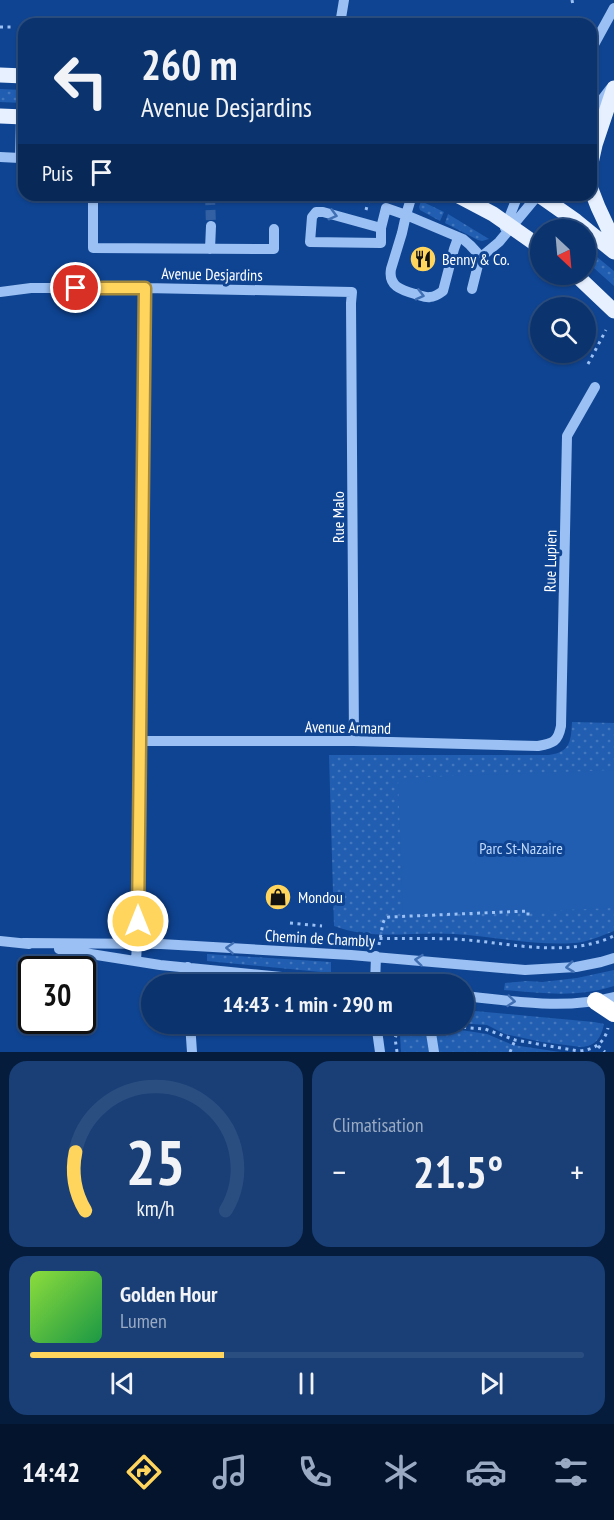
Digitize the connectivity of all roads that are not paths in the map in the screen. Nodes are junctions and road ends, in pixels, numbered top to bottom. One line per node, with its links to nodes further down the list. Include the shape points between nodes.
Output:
1 (344, 0): 3 (street)
2 (614, 8): 4 (street)
3 (341, 18)
4 (597, 39)
5 (0, 75): 6 (main road)
6 (18, 76)
7 (614, 84): 9 (street)
8 (614, 88): 12 (main road)
9 (597, 106)
10 (0, 116): 11 (main road)
11 (18, 117)
12 (597, 138)
13 (0, 157): 14 (street)
14 (18, 158)
15 (93, 201): 30 (street, via 93,248)
16 (410, 201): 22 (street)
17 (467, 201): 23 (main road)
18 (516, 201): 23 (street)
19 (533, 201): 23 (street)
20 (548, 201): 31 (main road)
21 (594, 201): 29 (main road)
22 (406, 215): 25 (street, via 387,208); 27 (street); 27 (street, one-way to 27, via 390,274 401,290 429,298 439,295)
23 (509, 225): 28 (main road); 32 (street, via 499,242)
24 (211, 226): 30 (street)
25 (381, 228): 25 (street, one-way to 25, via 381,243 310,242 316,212)
26 (274, 229): 30 (street, via 274,249)
27 (458, 237): 32 (street)
28 (530, 240)
29 (614, 242)
30 (210, 249)
31 (614, 252)
32 (481, 257): 35 (street)
33 (587, 285): 38 (main road)
34 (145, 288): 36 (street, Avenue Desjardins, via 31,288); 37 (street, Avenue Desjardins); 40 (street)
35 (472, 289)
36 (0, 292)
37 (352, 292): 41 (street, Rue Malo)
38 (614, 311)
39 (595, 387): 42 (street, Rue Lupien, via 567,436 561,726)
40 (139, 741): 41 (street, Avenue Armand); 45 (street)
41 (354, 741): 42 (street, Avenue Armand, via 538,746)
42 (555, 741)
43 (0, 941): 44 (street, Chemin de Chambly)
44 (23, 944): 45 (street, Chemin de Chambly); 48 (street, Chemin de Chambly)
45 (137, 944): 46 (street, Chemin de Chambly, one-way to 45); 48 (street)
46 (376, 957): 47 (street, Chemin de Chambly, one-way to 46, via 576,967 532,970); 52 (street)
47 (614, 958)
48 (136, 961): 49 (street, Chemin de Chambly)
49 (188, 967): 50 (street); 51 (street, Chemin de Chambly)
50 (188, 974)
51 (256, 974)
52 (375, 974)
53 (474, 997): 54 (street, one-way to 54, via 558,1004)
54 (605, 999): 55 (highway)
55 (612, 1018)
56 (191, 1034): 59 (street)
57 (378, 1034): 60 (street)
58 (431, 1034): 61 (street)
59 (192, 1052)
60 (380, 1052)
61 (434, 1052)

